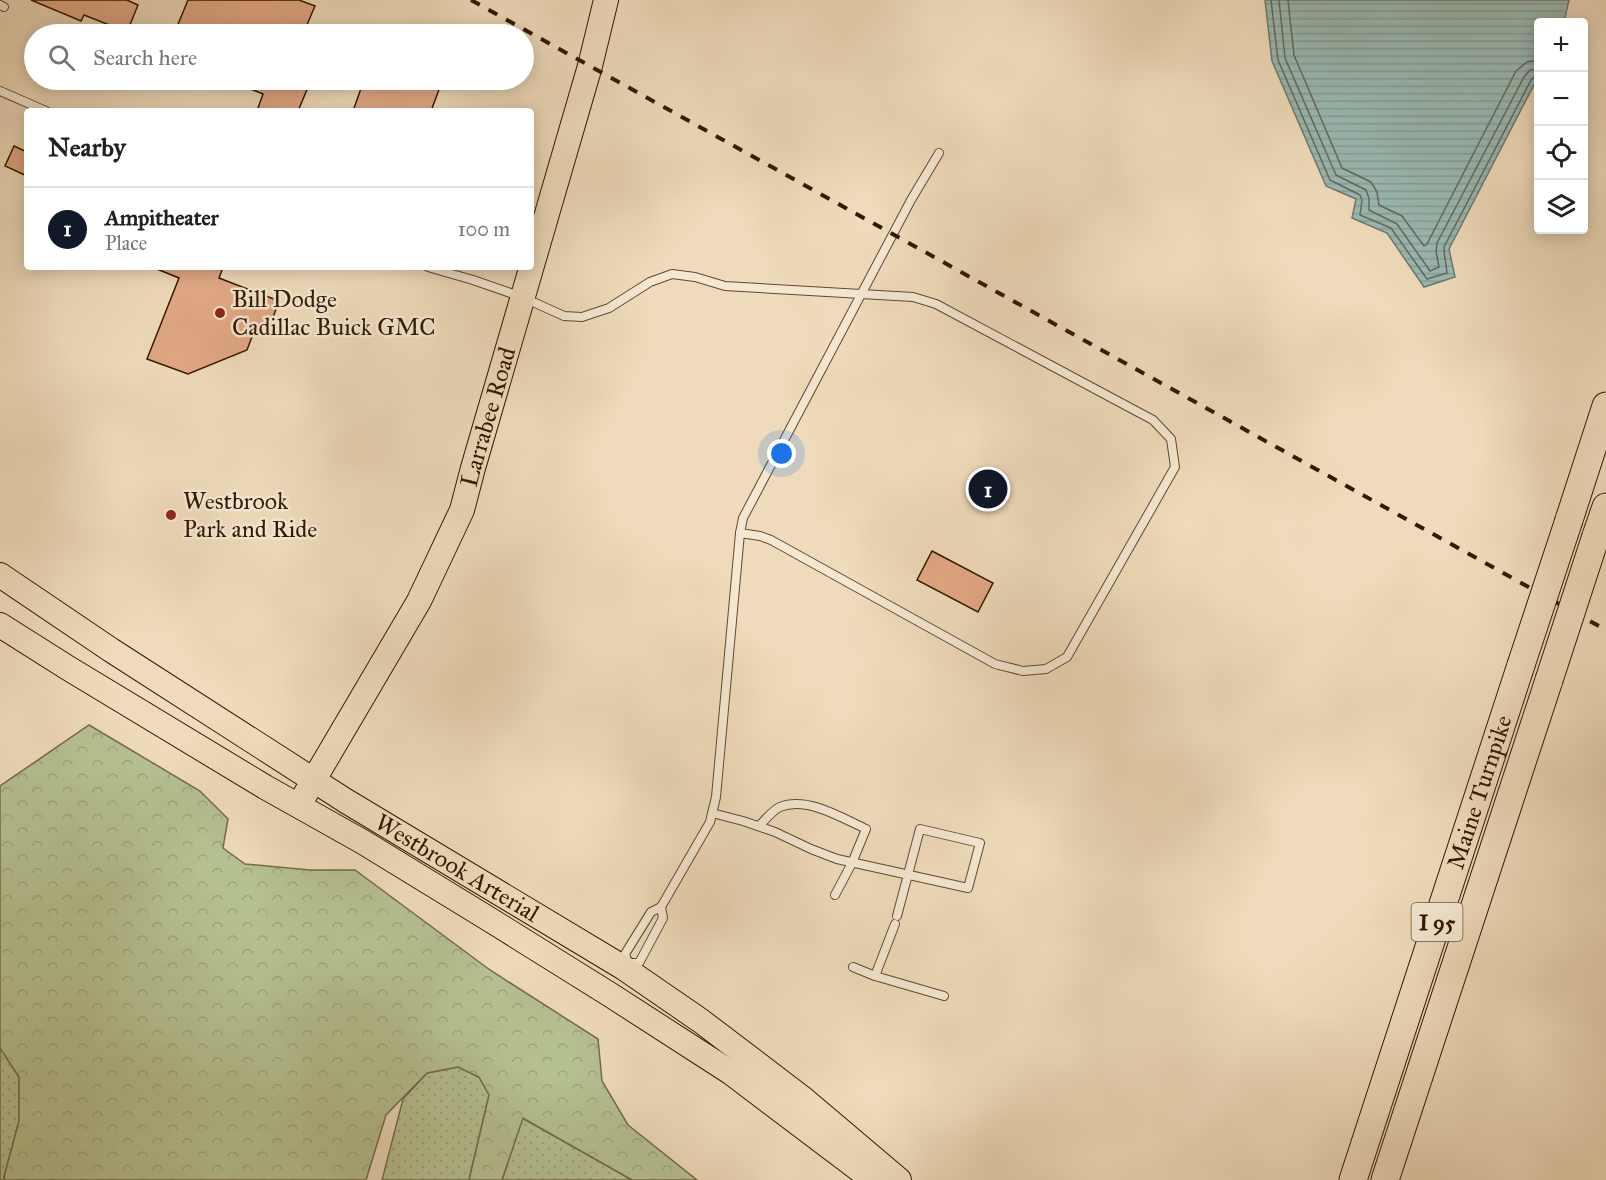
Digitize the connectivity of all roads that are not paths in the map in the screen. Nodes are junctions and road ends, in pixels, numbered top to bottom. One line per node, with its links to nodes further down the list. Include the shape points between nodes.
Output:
1 (606, 0): 5 (main road, Larrabee Road)
2 (0, 91): 3 (lane)
3 (39, 108)
4 (939, 153): 8 (lane)
5 (534, 256)
6 (438, 270): 9 (lane)
7 (530, 270): 9 (main road, Larrabee Road)
8 (861, 294): 9 (lane, via 725,286 672,274 650,282 609,308 582,317 564,316); 12 (lane, via 744,518); 12 (lane, via 913,297 936,304 1152,420 1171,439 1175,468 1067,657 1046,669 1023,671 995,664 771,540)
9 (522, 297): 15 (main road, Larrabee Road, via 462,510 419,601)
10 (1606, 406): 29 (highway, Maine Turnpike / I 95, bridge)
11 (1606, 507): 30 (highway, Maine Turnpike / I 95, bridge)
12 (740, 533): 17 (lane)
13 (0, 575): 15 (main road, Westbrook Arterial)
14 (0, 626): 16 (main road, Westbrook Arterial)
15 (313, 780): 16 (main road, Larrabee Road); 25 (main road, Westbrook Arterial)
16 (299, 805): 25 (main road, Westbrook Arterial, via 482,914)
17 (712, 813): 18 (lane); 22 (lane)
18 (759, 826): 19 (lane); 19 (lane, via 779,808 797,803 822,809 866,829)
19 (852, 863): 20 (lane); 21 (lane)
20 (908, 876): 20 (lane, via 968,888 980,843 920,829); 24 (lane)
21 (835, 894)
22 (661, 907): 25 (lane, via 651,912 625,954); 25 (lane, via 663,918 639,963)
23 (853, 967): 24 (lane)
24 (875, 976): 26 (lane)
25 (619, 977): 27 (main road, Westbrook Arterial, via 730,1072); 28 (main road, Westbrook Arterial, via 701,1021 792,1090)
26 (944, 996)
27 (873, 1180)
28 (899, 1180)
29 (1353, 1180)
30 (1384, 1180)

